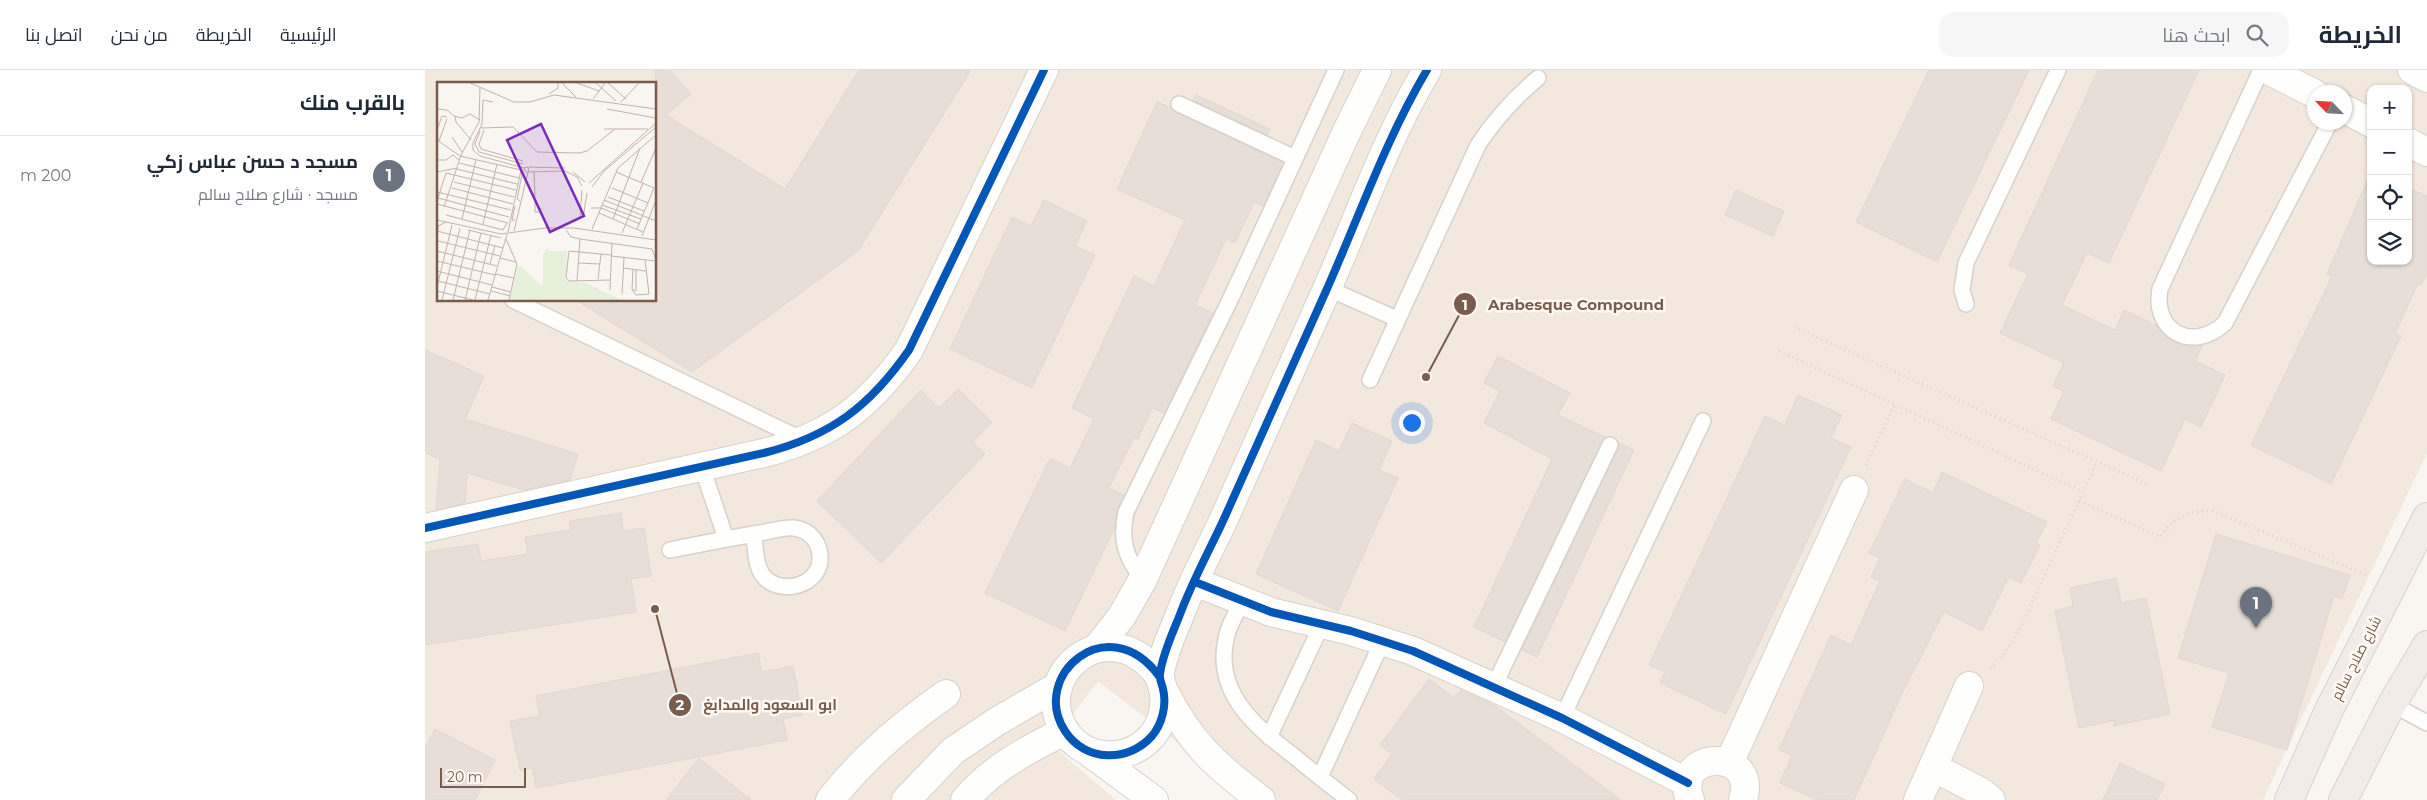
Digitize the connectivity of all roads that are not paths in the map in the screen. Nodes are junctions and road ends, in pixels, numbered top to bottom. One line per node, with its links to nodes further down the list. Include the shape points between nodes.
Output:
1 (1044, 70): 27 (street, via 909,350 889,379 864,404 835,425)
2 (1336, 70): 20 (lane)
3 (1377, 70): 12 (street)
4 (1427, 70): 16 (street)
5 (2058, 70): 23 (lane, via 1966,263 1962,290)
6 (2261, 70): 17 (lane, via 2160,289 2159,312 2173,330 2189,337 2206,337 2225,323)
7 (2268, 70): 11 (street)
8 (2412, 70): 10 (street)
9 (1538, 78): 24 (lane, via 1495,120 1478,145)
10 (2427, 78)
11 (2307, 90)
12 (1361, 102): 16 (street); 36 (street)
13 (1179, 104): 20 (lane)
14 (2352, 113): 15 (street)
15 (2367, 121)
16 (1400, 122): 21 (street)
17 (2326, 130)
18 (2412, 144): 19 (street)
19 (2427, 152)
20 (1295, 158): 36 (lane, via 1230,300 1126,512 1123,527 1126,555)
21 (1327, 288): 24 (lane); 37 (street)
22 (515, 301): 27 (lane)
23 (1966, 304)
24 (1397, 319): 25 (lane)
25 (1370, 380)
26 (1703, 421): 49 (lane)
27 (804, 441): 29 (street)
28 (1610, 444): 45 (lane)
29 (702, 467): 32 (street); 34 (lane)
30 (1855, 490): 54 (street)
31 (2427, 517): 67 (highway, شارع صلاح سالم, via 2329,710)
32 (425, 528)
33 (754, 534): 33 (lane, via 793,528 808,533 818,544 821,554 815,574 808,581 788,588 766,579 759,569); 34 (lane)
34 (726, 539): 35 (lane)
35 (670, 550)
36 (1143, 579): 42 (street, via 1122,616)
37 (1195, 582): 38 (street); 43 (street, via 1177,622)
38 (1243, 601): 39 (street, via 1271,612); 52 (lane, via 1226,638 1226,677 1241,709)
39 (1322, 624): 40 (street); 52 (lane)
40 (1383, 640): 45 (street); 56 (lane)
41 (2427, 645): 48 (highway)
42 (1097, 648): 43 (street, via 1133,651 1148,662); 44 (street, via 1073,662)
43 (1161, 684): 53 (street, via 1164,706 1161,720 1144,744 1131,752 1116,755); 62 (street, via 1177,716 1206,755)
44 (1058, 686): 51 (street, via 1058,717); 59 (street, via 953,751)
45 (1494, 686): 49 (street)
46 (1969, 686): 55 (street)
47 (946, 694): 58 (street, via 883,742)
48 (2392, 704): 50 (lane); 68 (highway)
49 (1563, 718): 57 (street)
50 (2427, 723)
51 (1065, 731): 53 (street); 60 (street, via 1019,754 976,787)
52 (1269, 737): 56 (lane)
53 (1087, 751): 61 (street)
54 (1729, 762): 57 (street, via 1708,761 1699,765 1691,773); 64 (street, via 1743,778)
55 (1933, 767): 65 (street); 66 (street)
56 (1321, 777): 63 (lane)
57 (1689, 792)
58 (830, 800)
59 (906, 800)
60 (965, 800)
61 (1154, 800)
62 (1261, 800)
63 (1349, 800)
64 (1743, 800)
65 (1918, 800)
66 (1991, 800)
67 (2289, 800)
68 (2343, 800)

